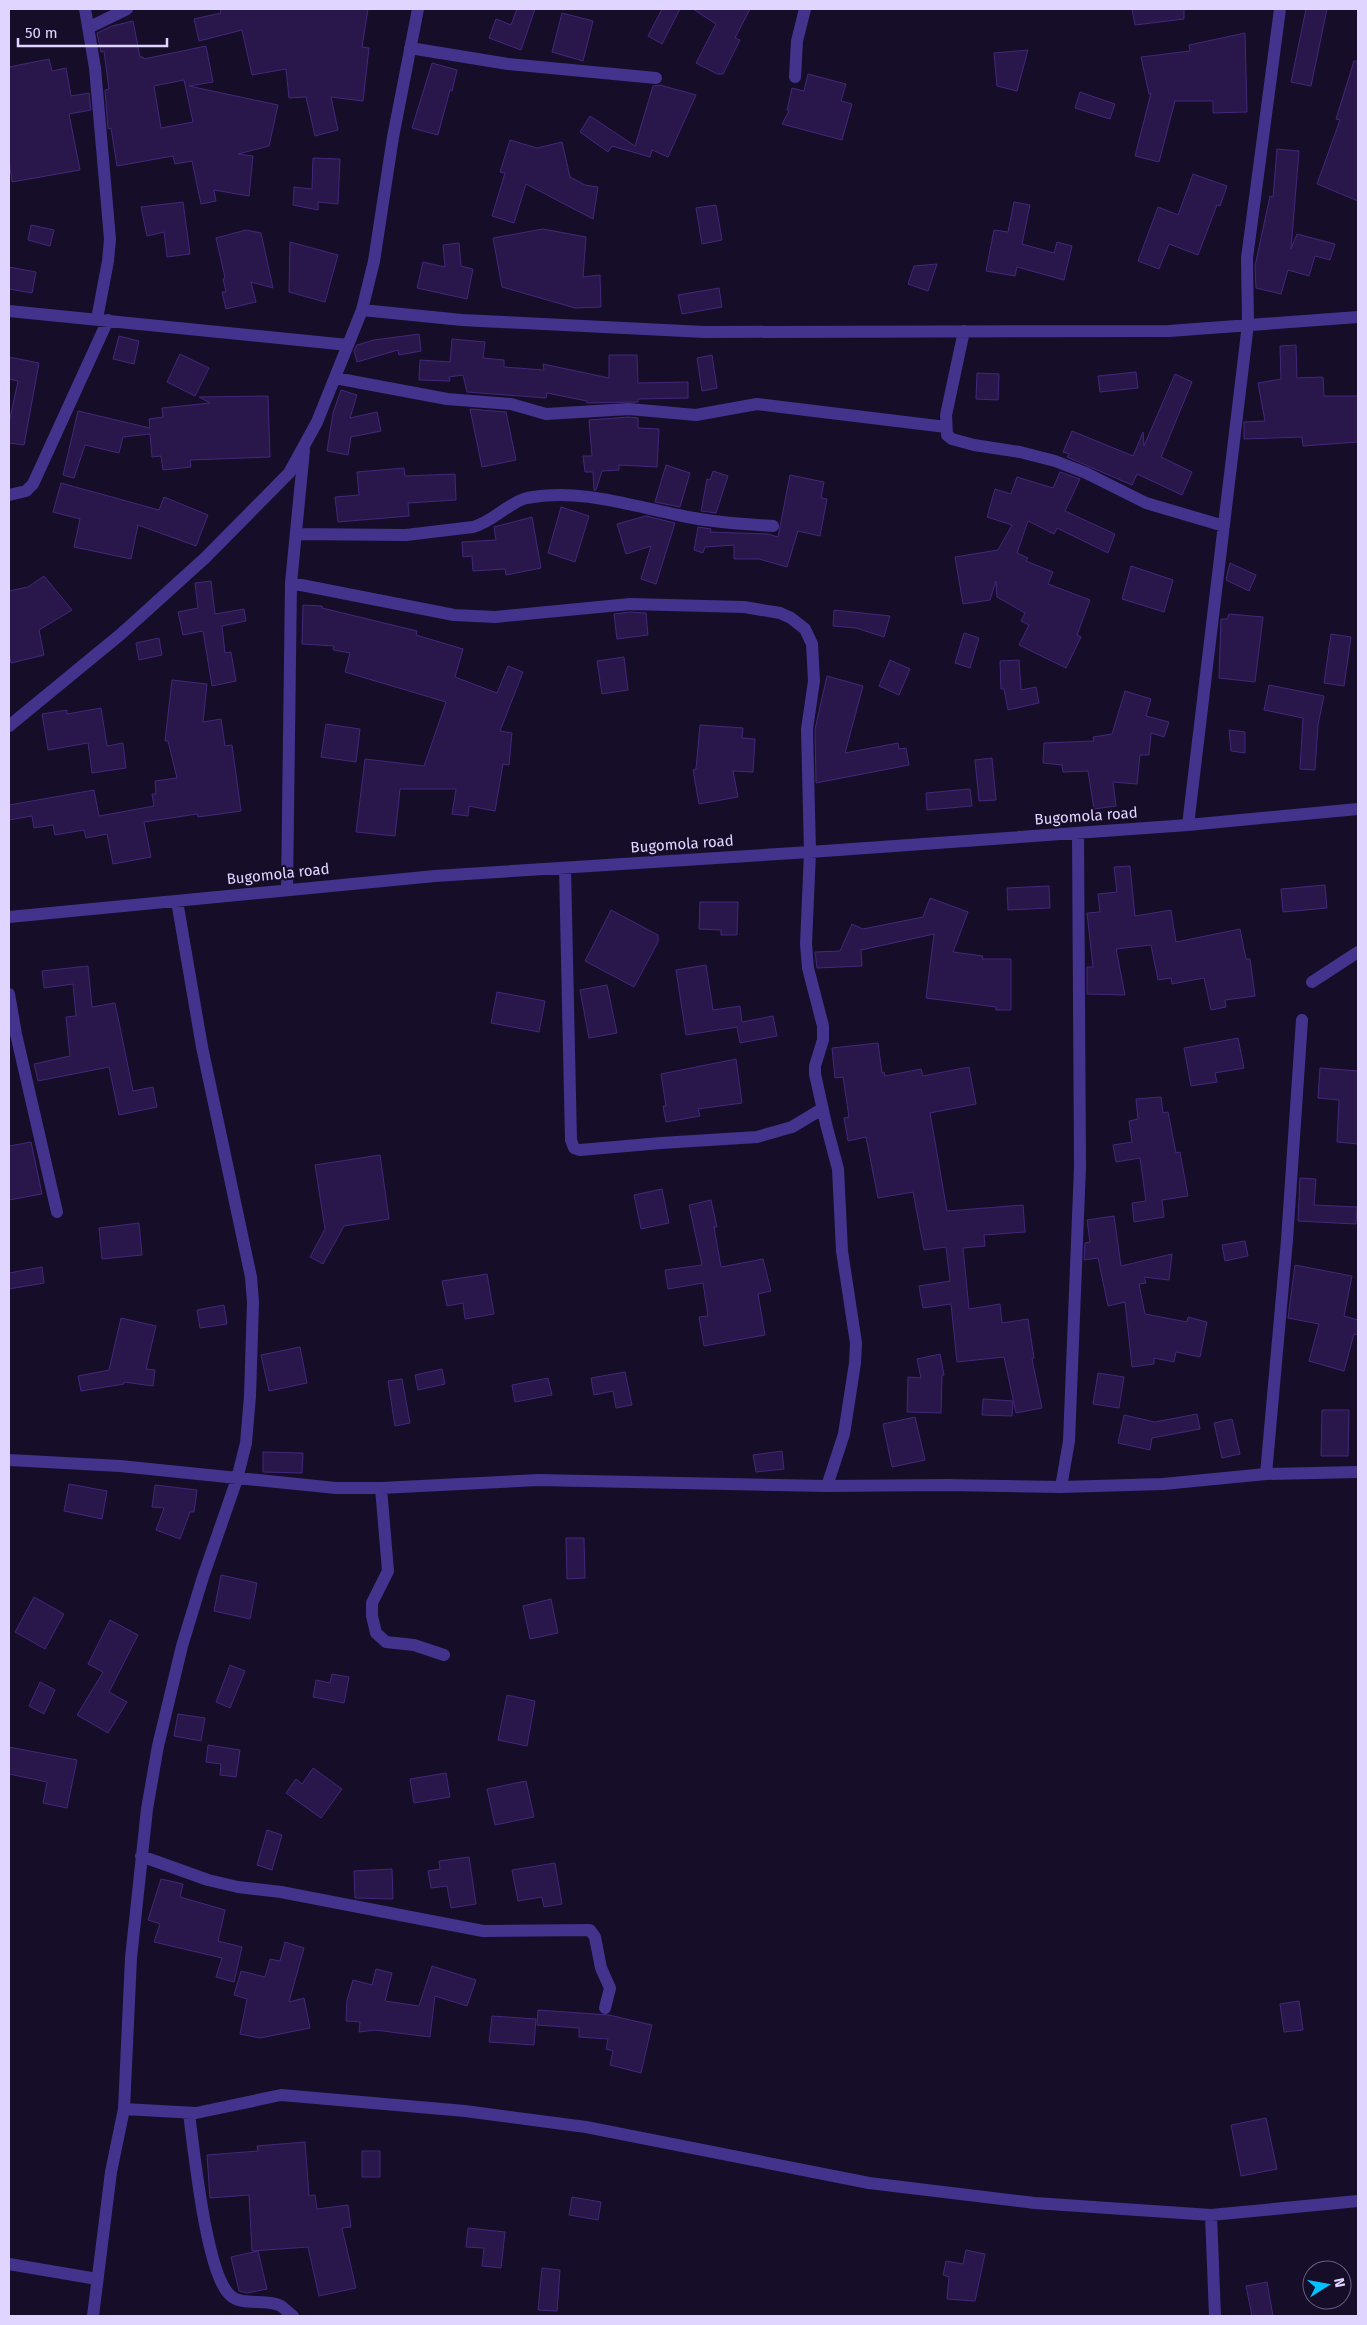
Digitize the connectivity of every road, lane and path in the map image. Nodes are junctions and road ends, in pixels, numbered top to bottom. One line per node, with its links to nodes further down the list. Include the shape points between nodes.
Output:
1 (85, 9): 6 (street)
2 (128, 9): 6 (street)
3 (418, 9): 7 (street)
4 (805, 9): 8 (street, via 797,41)
5 (1280, 9): 14 (street, via 1246,258)
6 (90, 27): 13 (street, via 110,239)
7 (410, 48): 9 (street, via 508,64); 10 (street, via 374,261)
8 (795, 76)
9 (656, 78)
10 (362, 310): 15 (street, via 471,321 705,332); 16 (street)
11 (9, 311): 13 (street)
12 (1358, 317): 14 (street)
13 (102, 319): 16 (street); 20 (street, via 33,484 26,491)
14 (1248, 324): 15 (street, via 1169,331); 22 (street)
15 (964, 330): 18 (street)
16 (348, 345): 17 (street)
17 (335, 378): 18 (street, via 447,398 511,404 546,414 629,409 696,415 757,404); 19 (street)
18 (946, 427): 22 (street, via 952,439 1055,461 1146,503)
19 (304, 446): 23 (street); 25 (street, via 289,473 205,558 121,634)
20 (9, 495)
21 (773, 526): 23 (street, via 680,516 603,498 555,496 525,498 482,525 473,527 406,534)
22 (1224, 526): 27 (street)
23 (296, 534): 24 (street)
24 (291, 583): 29 (street, via 454,615 495,617 630,604 760,608 791,618 805,629 812,644 814,681 807,729); 31 (street)
25 (9, 726)
26 (1358, 809): 27 (street, Bugomola road)
27 (1188, 825): 28 (street, Bugomola road)
28 (1078, 833): 29 (street, Bugomola road); 45 (street, via 1080,1167 1069,1433)
29 (810, 852): 30 (street, Bugomola road); 38 (street, via 806,944 808,968 823,1026 816,1066)
30 (565, 868): 31 (street, Bugomola road); 38 (street, via 571,1140 574,1148 757,1138 792,1127)
31 (288, 890): 32 (street, Bugomola road)
32 (177, 901): 33 (street, Bugomola road); 43 (street, via 202,1047 252,1278 250,1396 246,1443)
33 (9, 917)
34 (1358, 952): 35 (street)
35 (1312, 982)
36 (9, 994): 39 (street)
37 (1302, 1020): 42 (street)
38 (822, 1109): 44 (street, via 838,1169 842,1251 856,1343 844,1434)
39 (57, 1212)
40 (9, 1460): 43 (street, via 120,1466)
41 (1358, 1472): 42 (street)
42 (1266, 1474): 45 (street, via 1163,1484)
43 (237, 1479): 46 (street, via 336,1488); 48 (street, via 182,1646 158,1746)
44 (827, 1486): 45 (street); 46 (street, via 538,1480)
45 (1061, 1487)
46 (381, 1488): 47 (street, via 388,1571 372,1603 376,1633 386,1642 414,1645)
47 (444, 1655)
48 (141, 1856): 49 (street, via 238,1887 483,1931 590,1930 610,1988); 50 (street)
49 (606, 2008)
50 (124, 2109): 51 (street); 55 (street, via 111,2172)
51 (189, 2114): 53 (street, via 281,2095 465,2111 586,2127 869,2183 1035,2203); 57 (street, via 204,2218 223,2288 235,2299 282,2306)
52 (1358, 2201): 53 (street)
53 (1211, 2215): 58 (street)
54 (9, 2264): 55 (street)
55 (97, 2279): 56 (street)
56 (93, 2316)
57 (293, 2316)
58 (1215, 2316)

